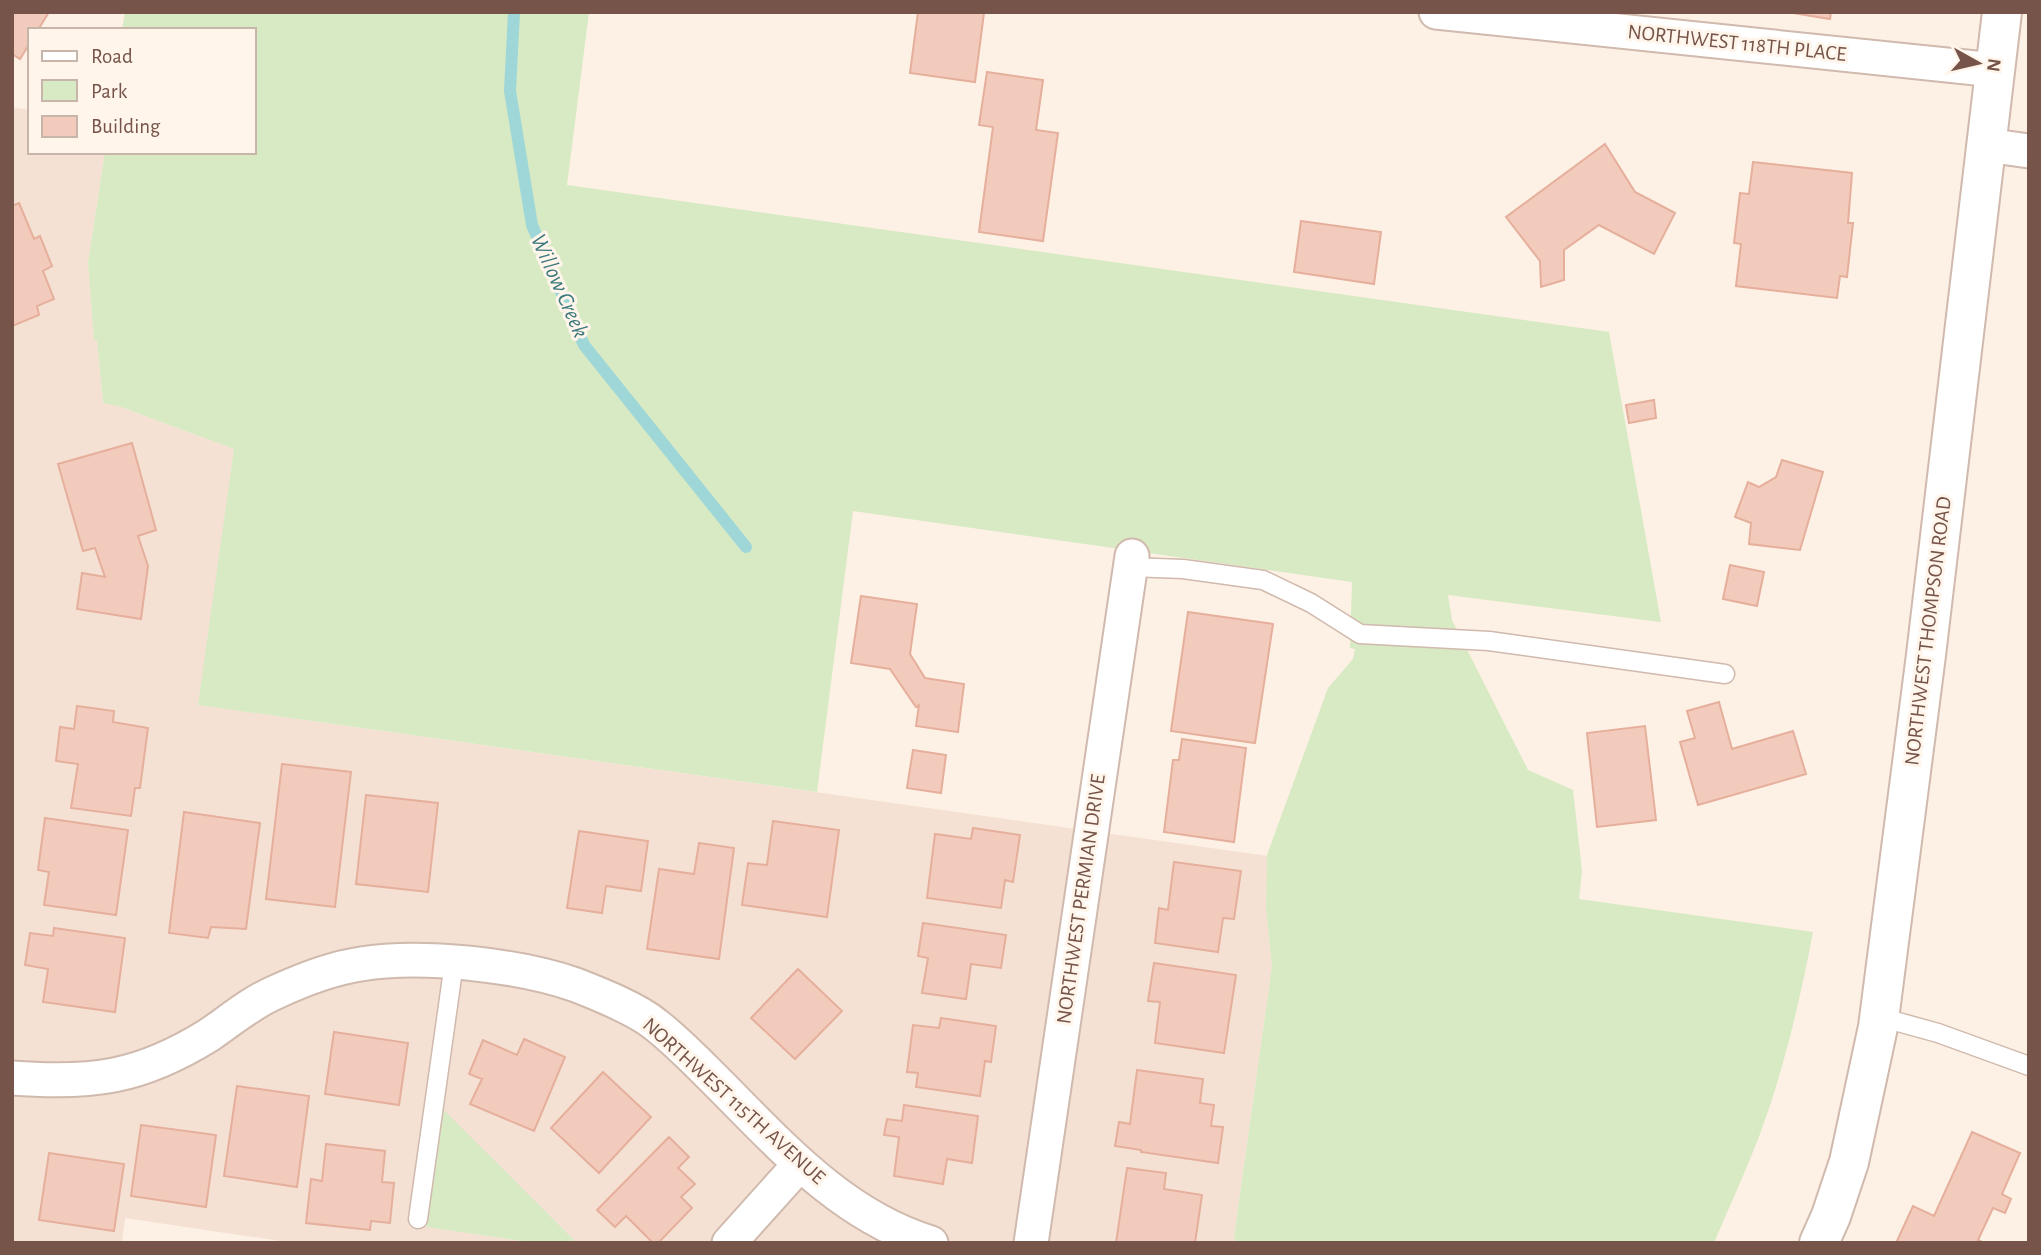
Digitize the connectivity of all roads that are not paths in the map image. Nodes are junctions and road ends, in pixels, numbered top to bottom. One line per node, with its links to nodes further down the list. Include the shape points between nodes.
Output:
1 (1436, 12): 3 (street, NORTHWEST 118TH PLACE)
2 (2002, 12): 3 (street, NORTHWEST THOMPSON ROAD)
3 (1995, 70): 4 (street, NORTHWEST THOMPSON ROAD)
4 (1986, 145): 5 (street); 9 (street, NORTHWEST THOMPSON ROAD)
5 (2029, 151)
6 (1131, 561): 7 (lane, via 1263,580 1360,634 1489,641); 16 (street, NORTHWEST PERMIAN DRIVE)
7 (1726, 674)
8 (454, 963): 11 (street, NORTHWEST 115TH AVENUE, via 398,960 319,975 274,992 176,1054 142,1069 80,1080); 12 (street, NORTHWEST 115TH AVENUE, via 575,985 655,1023); 13 (lane)
9 (1880, 1017): 10 (lane); 17 (street, NORTHWEST THOMPSON ROAD, via 1849,1162)
10 (2029, 1066)
11 (12, 1078)
12 (800, 1164): 14 (street); 15 (street, NORTHWEST 115TH AVENUE, via 883,1224)
13 (418, 1219)
14 (729, 1243)
15 (932, 1243)
16 (1031, 1243)
17 (1819, 1243)

